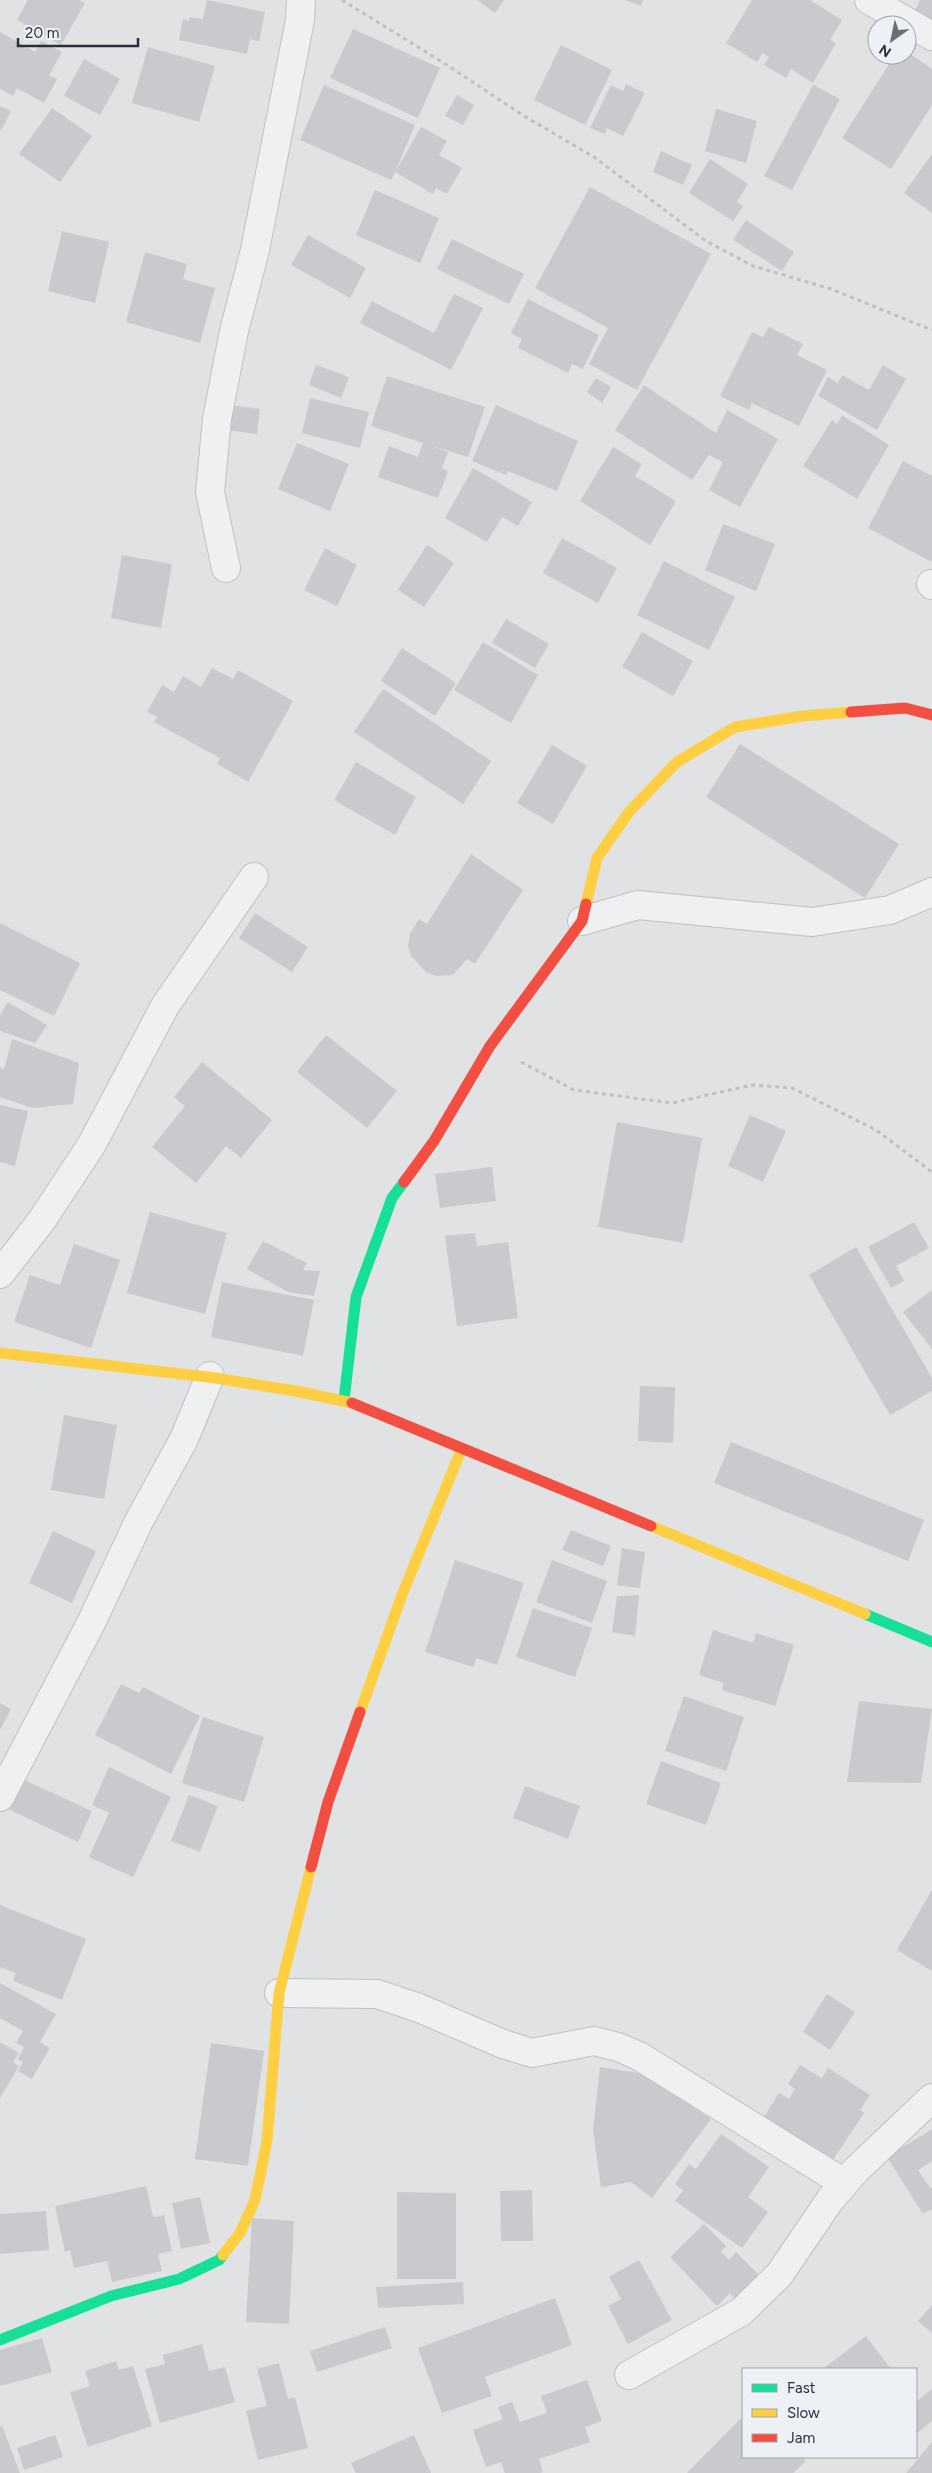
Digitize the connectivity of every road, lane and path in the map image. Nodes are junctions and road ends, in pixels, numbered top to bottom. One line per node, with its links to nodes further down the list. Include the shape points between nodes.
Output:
1 (301, 0): 6 (street, via 300,20 255,250 234,331 217,420 210,492)
2 (342, 0): 5 (path, via 594,157 706,241 753,266 831,289)
3 (869, 0): 4 (street)
4 (932, 36)
5 (932, 330)
6 (226, 568)
7 (932, 715): 10 (street, via 905,708 803,716 735,727 677,762 629,812 597,858)
8 (254, 877): 13 (street, via 165,1006 92,1144 42,1220)
9 (932, 892): 10 (street, via 890,910 812,922 638,905)
10 (582, 921): 11 (street)
11 (490, 1046): 12 (path, via 574,1090 672,1103 752,1085 792,1088 876,1130); 16 (street, via 434,1142 392,1198 356,1297)
12 (932, 1172)
13 (0, 1274)
14 (0, 1353): 15 (street)
15 (210, 1376): 16 (street); 19 (street, via 184,1439)
16 (344, 1400): 17 (street)
17 (462, 1448): 18 (street); 20 (street, via 402,1595 328,1802)
18 (932, 1642)
19 (0, 1796)
20 (280, 1993): 22 (street, via 377,1994 532,2053 594,2041 618,2047 640,2056); 23 (street, via 267,2141 255,2200 240,2233 219,2260 179,2279 111,2296)
21 (932, 2098): 22 (street)
22 (844, 2183): 24 (street, via 779,2276 741,2312)
23 (0, 2340)
24 (629, 2375)

